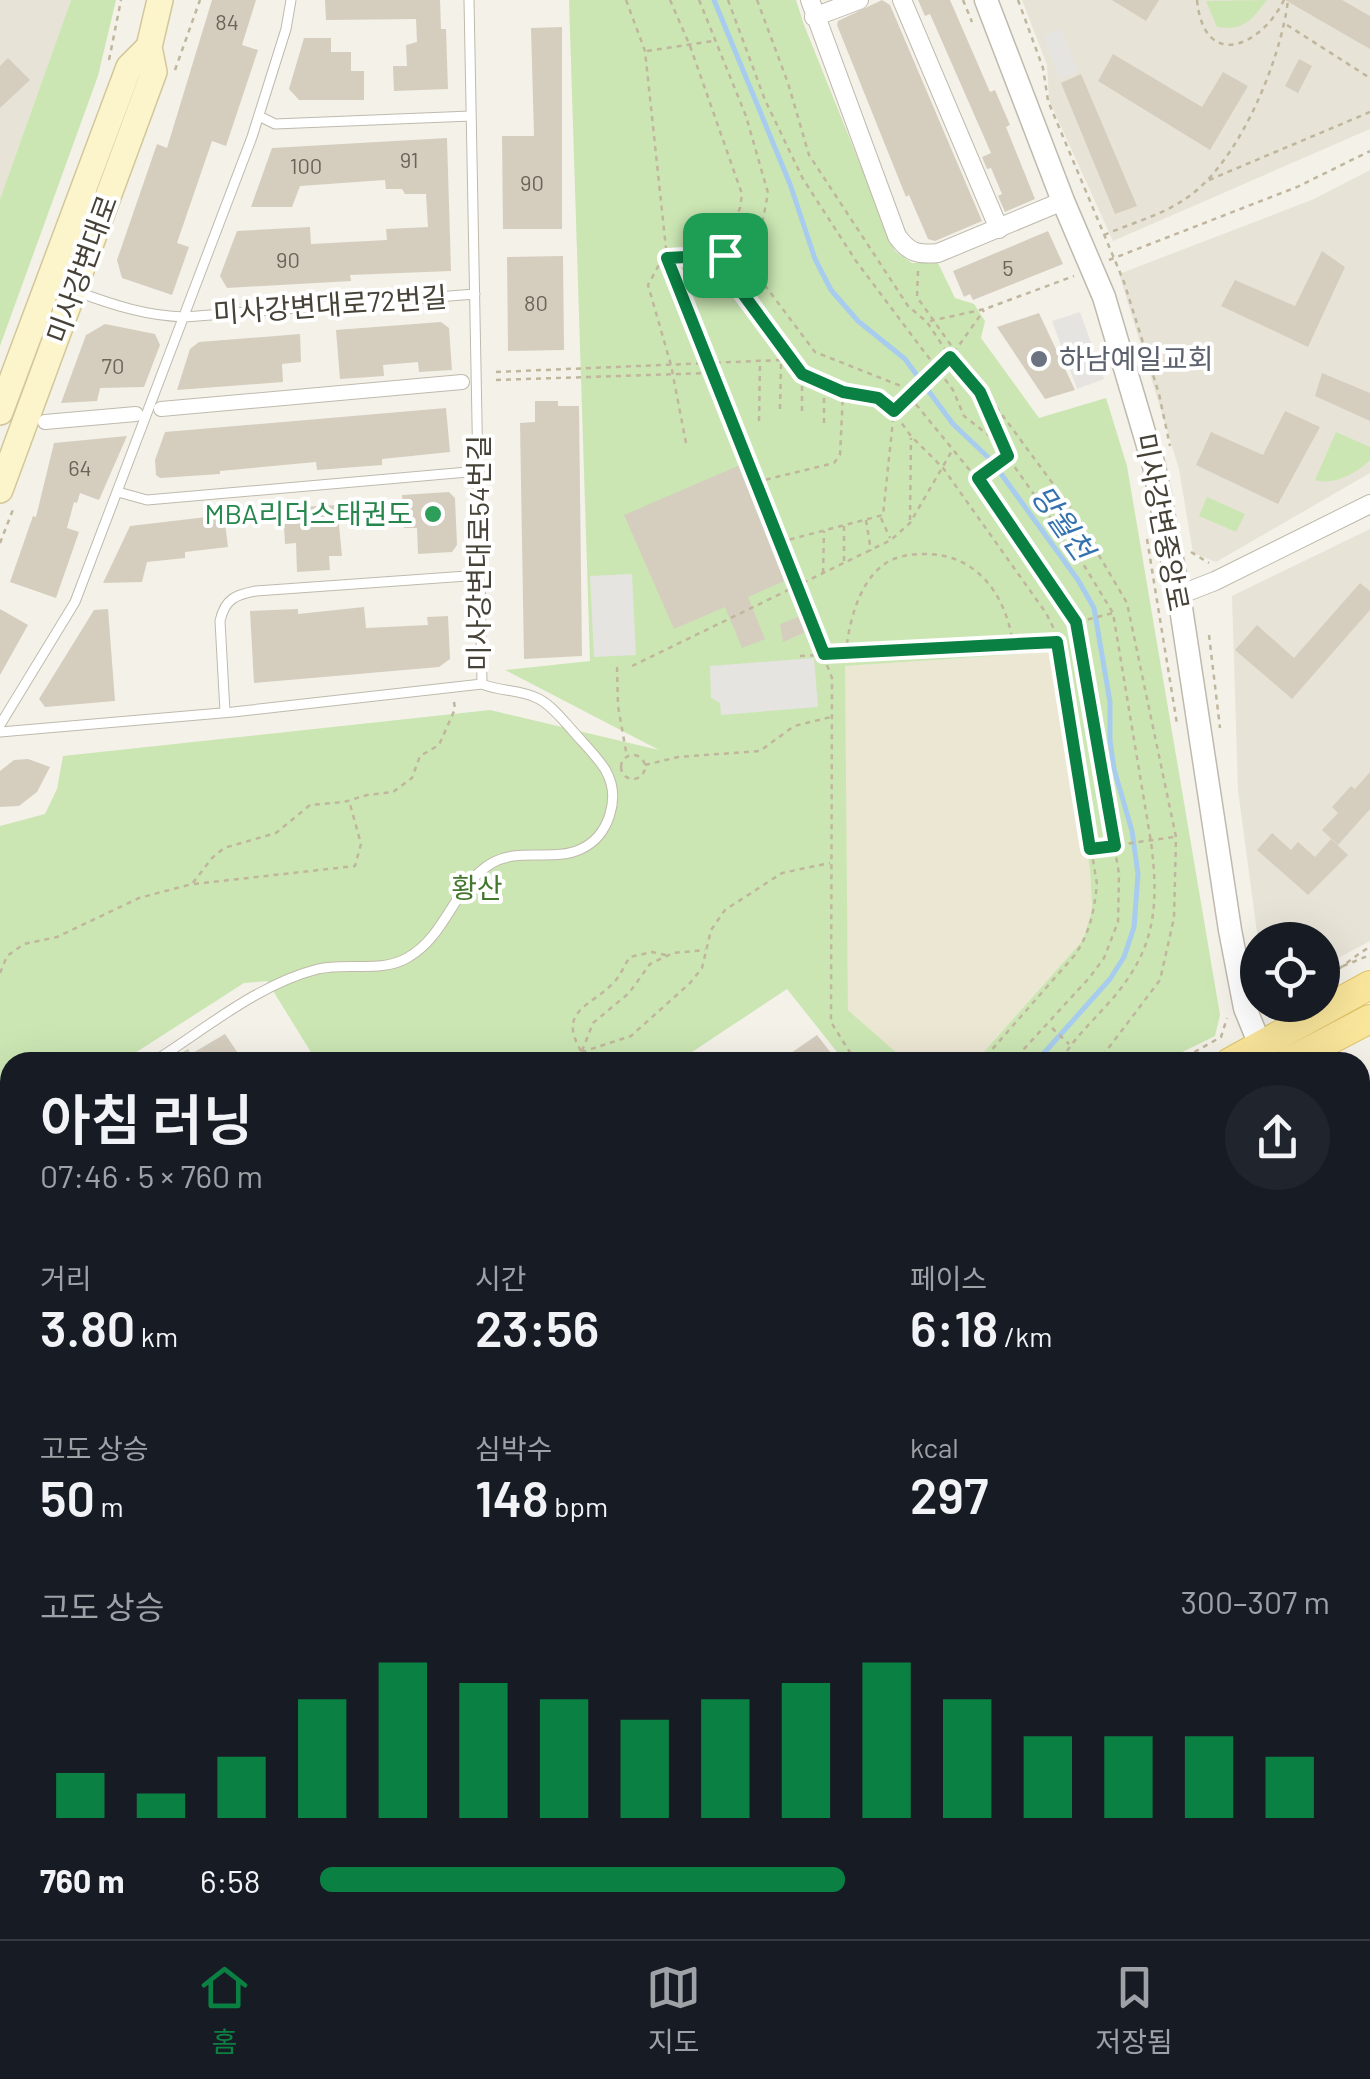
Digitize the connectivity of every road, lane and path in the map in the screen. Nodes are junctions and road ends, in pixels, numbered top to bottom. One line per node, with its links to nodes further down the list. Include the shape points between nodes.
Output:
1 (160, 0): 18 (main road, 미사강변대로)
2 (292, 0): 22 (lane)
3 (469, 0): 23 (lane, 미사강변대로54번길)
4 (626, 0): 19 (path)
5 (672, 0): 17 (path)
6 (698, 0): 16 (path)
7 (728, 0): 67 (path, via 803,179 953,390 964,416)
8 (757, 0): 39 (path, via 809,155 899,293)
9 (860, 0): 14 (street)
10 (902, 0): 27 (street)
11 (986, 0): 26 (street, 미사강변중앙로)
12 (1197, 0): 13 (path, via 1198,19 1223,46 1252,39)
13 (1286, 0): 15 (path)
14 (812, 8): 30 (street, via 897,236)
15 (1286, 24): 20 (path); 25 (path, via 1256,100)
16 (715, 41): 17 (path); 66 (path, via 768,194 756,256 761,280 815,352 901,386)
17 (690, 46): 19 (path); 29 (path, via 742,194)
18 (150, 47): 34 (main road, 미사강변대로, via 154,72); 59 (main road, 미사강변대로, via 129,66)
19 (645, 52): 31 (path)
20 (1370, 78)
21 (1370, 112): 25 (path)
22 (259, 116): 23 (lane, via 275,124); 37 (lane)
23 (471, 116): 35 (lane, 미사강변대로54번길)
24 (1370, 151): 32 (path)
25 (1208, 181): 28 (path, via 1182,202)
26 (1063, 202): 27 (street); 89 (street, 미사강변중앙로, via 1121,346)
27 (999, 229): 30 (street)
28 (1104, 235)
29 (725, 255): 31 (path); 44 (path, via 729,275)
30 (919, 255): 38 (path, via 917,297)
31 (667, 258): 45 (path); 46 (path, via 648,285)
32 (1114, 258)
33 (1077, 274): 36 (path)
34 (75, 290): 37 (lane, 미사강변대로72번길, via 124,308); 73 (main road, 미사강변대로)
35 (476, 294): 37 (lane, 미사강변대로72번길); 70 (lane, 미사강변대로54번길)
36 (985, 309): 38 (path); 40 (path)
37 (184, 316): 74 (lane)
38 (934, 320): 39 (path); 40 (path)
39 (927, 322): 41 (path)
40 (956, 351): 41 (path); 110 (path, via 1073,511 1127,604)
41 (950, 357): 58 (path, bridge); 67 (path, via 980,392)
42 (781, 360): 43 (path); 44 (path); 56 (path)
43 (760, 362): 45 (path); 61 (path)
44 (794, 363): 49 (path)
45 (708, 364): 46 (path); 48 (path)
46 (671, 365): 47 (path); 50 (path)
47 (496, 372)
48 (712, 373): 50 (path); 72 (path)
49 (802, 374): 53 (path); 57 (path)
50 (672, 375): 51 (path); 65 (path)
51 (496, 380)
52 (462, 382): 55 (street)
53 (824, 384): 54 (path); 63 (path)
54 (843, 392): 58 (path, via 878,398); 72 (path, via 834,463)
55 (160, 409)
56 (780, 409)
57 (802, 411)
58 (894, 411): 64 (path); 76 (path)
59 (0, 412)
60 (136, 414): 62 (street)
61 (759, 421)
62 (45, 422)
63 (824, 422)
64 (911, 436): 69 (path); 78 (path)
65 (686, 443)
66 (954, 448): 69 (path); 71 (path)
67 (1005, 448): 68 (path)
68 (1008, 456): 71 (path); 90 (path)
69 (943, 468): 78 (path); 93 (path, via 1046,612)
70 (479, 471): 74 (lane, via 147,500); 87 (lane, 미사강변대로54번길)
71 (978, 478): 91 (path)
72 (754, 482): 83 (path)
73 (0, 490)
74 (118, 492): 105 (lane, via 75,602)
75 (1370, 504): 89 (street)
76 (880, 516): 77 (path); 82 (path)
77 (866, 518): 79 (path); 84 (path)
78 (910, 522): 82 (path)
79 (844, 524): 81 (path); 85 (path)
80 (1145, 526): 106 (path)
81 (824, 529): 83 (path); 86 (path)
82 (892, 540): 84 (path)
83 (778, 542): 88 (path)
84 (871, 551): 85 (path)
85 (844, 563): 86 (path)
86 (823, 573): 88 (path)
87 (480, 575): 100 (lane, 미사강변대로54번길); 102 (lane, via 230,598 220,621)
88 (797, 586): 95 (path); 98 (path)
89 (1179, 595): 135 (street, 미사강변중앙로, via 1230,930 1245,1008)
90 (1113, 614): 91 (path); 111 (path)
91 (1076, 622): 112 (path)
92 (1209, 635): 104 (path)
93 (1057, 642): 94 (path); 113 (path)
94 (1013, 644): 96 (path); 96 (path, via 1010,620 987,580 963,560 908,554 884,563 872,578 856,606)
95 (824, 654): 96 (path); 97 (path); 103 (path)
96 (846, 654)
97 (800, 656)
98 (632, 666)
99 (617, 667): 107 (path)
100 (482, 684): 102 (lane, 미사강변대로54번길); 127 (lane, via 542,700 606,770 613,797 594,841 578,851 515,854 494,862 466,886 430,943 411,956 382,966 320,969 286,981)
101 (454, 701): 109 (path, via 440,746 418,759 410,782 390,794)
102 (225, 712): 105 (lane, 미사강변대로54번길)
103 (832, 716): 108 (path, via 794,726 760,751); 114 (path)
104 (1220, 726)
105 (0, 729)
106 (1180, 740)
107 (627, 757): 108 (path, via 639,756); 108 (path, via 626,777 640,777)
108 (645, 765)
109 (349, 801): 115 (path, via 310,804 276,833 224,848); 115 (path, via 361,844 355,866)
110 (1176, 836): 111 (path); 133 (path, via 1174,918 1160,980)
111 (1152, 842): 112 (path); 126 (path, via 1156,900 1148,943 1130,978)
112 (1115, 846): 113 (path); 131 (path, via 1120,903 1112,941 1090,977)
113 (1090, 849): 130 (path, via 1097,884 1086,941)
114 (833, 862): 117 (path, via 782,873 724,910); 129 (path, via 832,1022)
115 (192, 884): 121 (path, via 24,944 7,956)
116 (1370, 946): 120 (path)
117 (705, 950): 118 (path); 128 (path, via 698,973 637,1030)
118 (666, 955): 128 (path, via 598,1018); 128 (path, via 630,956 610,987 578,1012 572,1026)
119 (1370, 956): 120 (path)
120 (1342, 967)
121 (0, 973)
122 (1370, 985): 136 (main road)
123 (1225, 1007): 134 (path, via 1220,1037)
124 (1370, 1019): 137 (main road)
125 (1052, 1028): 126 (path)
126 (1068, 1043): 132 (path)
127 (169, 1052)
128 (582, 1052)
129 (850, 1052)
130 (990, 1052)
131 (1021, 1052)
132 (1065, 1052)
133 (1106, 1052)
134 (1194, 1052)
135 (1262, 1052)
136 (1266, 1052)
137 (1307, 1052)

